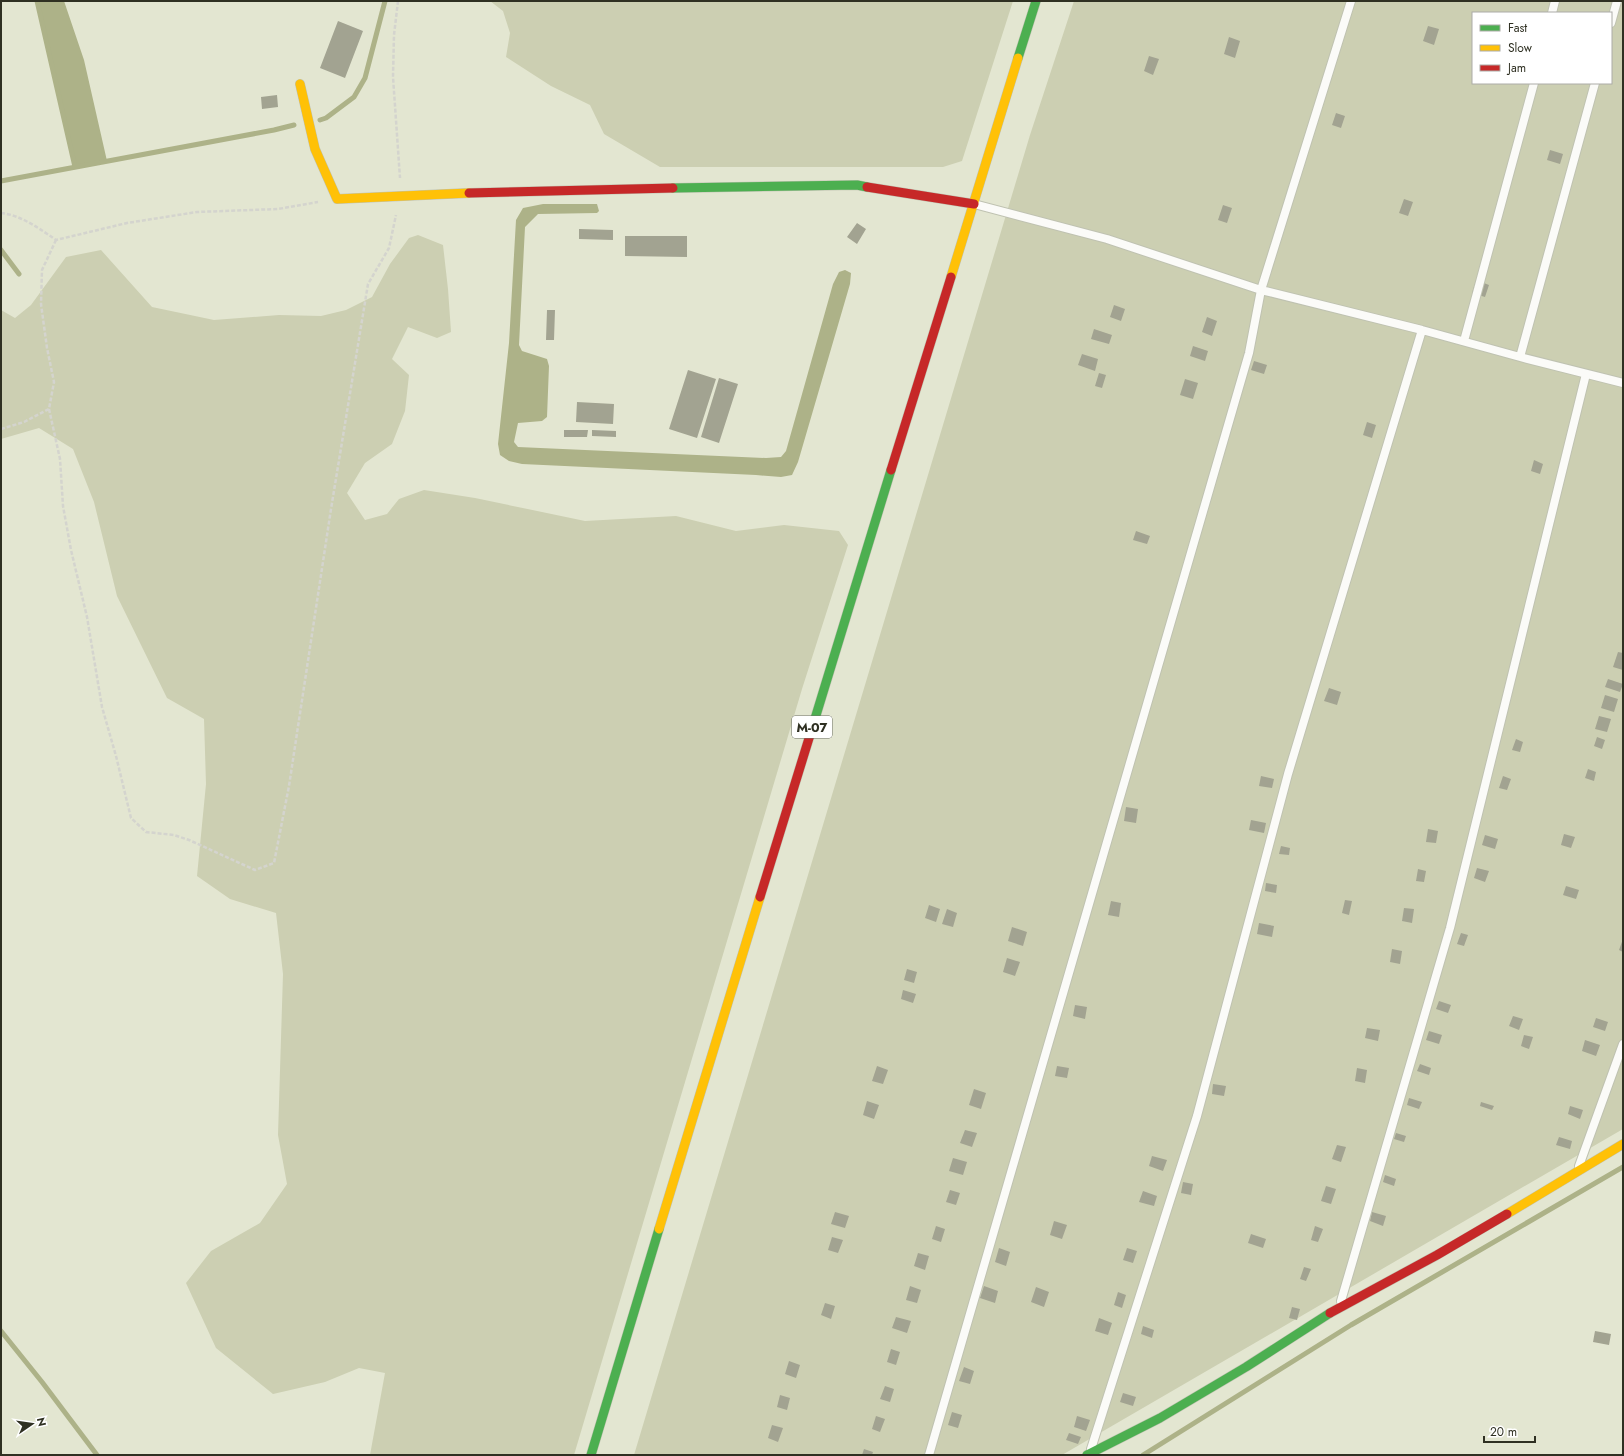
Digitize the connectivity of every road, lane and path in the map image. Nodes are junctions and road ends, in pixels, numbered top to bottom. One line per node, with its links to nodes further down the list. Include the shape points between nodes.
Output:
1 (398, 1): 11 (path, via 393,77)
2 (1036, 1): 13 (main road, М-07)
3 (1351, 1): 16 (lane)
4 (1555, 1): 6 (lane)
5 (1617, 1): 7 (lane)
6 (1552, 12)
7 (1612, 19)
8 (300, 84): 12 (main road, via 315,149)
9 (1534, 84): 18 (lane)
10 (1595, 84): 19 (lane)
11 (400, 196): 12 (main road); 13 (main road, via 541,190 857,185); 22 (path, via 389,248 368,284 289,786 274,863 255,870 189,840 174,835 146,832 131,818 102,707 87,617 63,506 60,459)
12 (337, 199): 15 (path, via 278,209 197,212 127,223)
13 (974, 204): 16 (lane, via 1107,239); 29 (main road, М-07, via 725,1008)
14 (1, 212): 15 (path, via 34,226)
15 (56, 240): 22 (path, via 42,270 41,304 54,382)
16 (1261, 290): 17 (lane); 30 (lane, via 1249,353)
17 (1422, 330): 18 (lane); 28 (lane, via 1288,774 1197,1116)
18 (1464, 341): 19 (lane)
19 (1520, 357): 20 (lane)
20 (1586, 374): 21 (lane); 27 (lane, via 1450,928)
21 (1623, 382)
22 (49, 409): 23 (path, via 24,422)
23 (1, 428)
24 (1623, 1044): 26 (lane)
25 (1623, 1144): 26 (main road)
26 (1578, 1170): 27 (main road, via 1437,1255)
27 (1339, 1307): 28 (main road, via 1160,1418)
28 (1088, 1454)
29 (591, 1455)
30 (929, 1455)

